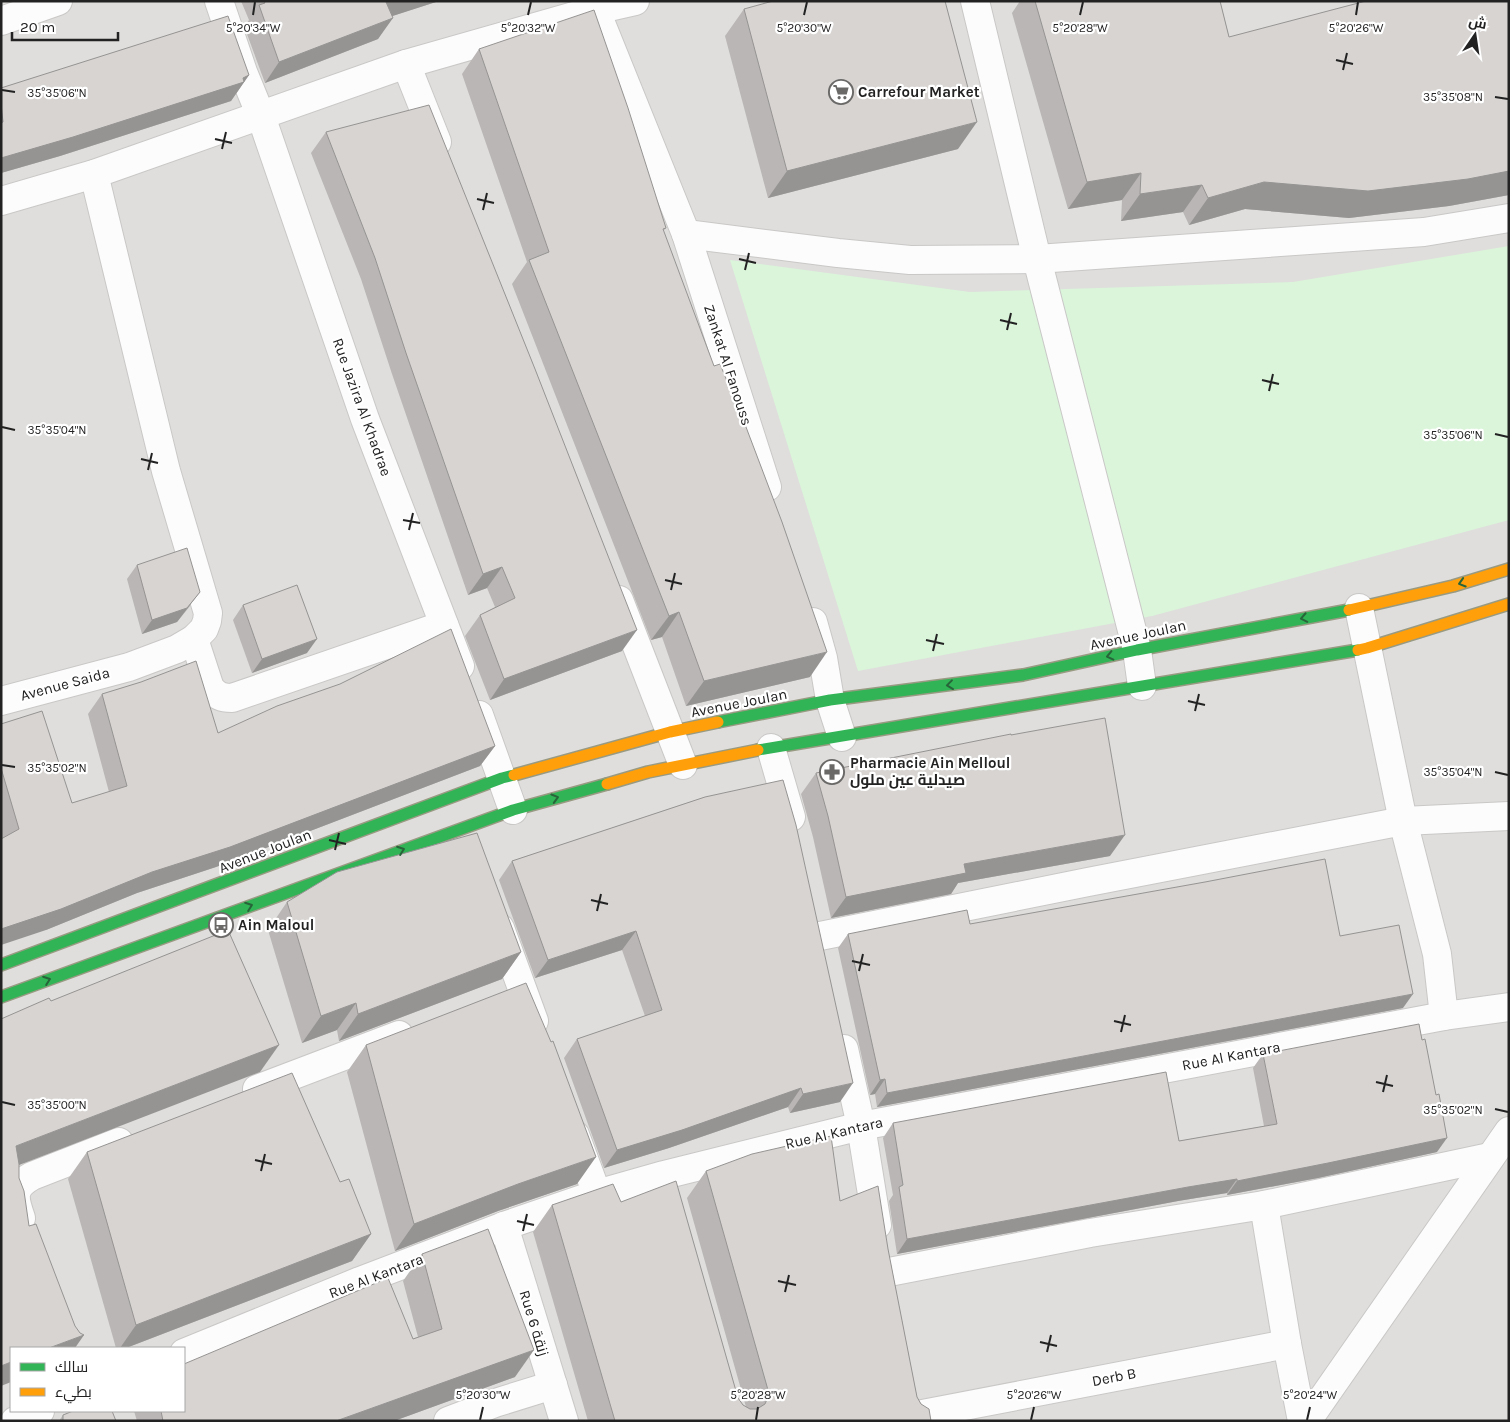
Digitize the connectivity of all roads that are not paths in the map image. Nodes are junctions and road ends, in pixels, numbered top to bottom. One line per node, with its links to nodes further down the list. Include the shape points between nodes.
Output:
1 (58, 1): 6 (street)
2 (219, 1): 8 (street, Rue Jazira Al Khadrae)
3 (635, 1): 5 (street)
4 (975, 1): 14 (street)
5 (594, 6): 7 (street); 13 (street, Zankat Al Fanouss)
6 (1, 21)
7 (406, 64): 8 (street); 9 (street)
8 (261, 116): 10 (street); 21 (street, Rue Jazira Al Khadrae, via 365,419)
9 (447, 165)
10 (94, 174): 11 (street); 22 (street, via 166,471 208,613 204,629)
11 (1, 201)
12 (1509, 218): 14 (street, via 1424,232)
13 (686, 234): 14 (street, via 910,260); 15 (street, Zankat Al Fanouss)
14 (1037, 259): 24 (street)
15 (776, 512)
16 (1509, 569): 20 (street, Avenue Joulan, one-way to 20)
17 (610, 576): 28 (street)
18 (805, 597): 26 (street, via 819,640)
19 (1509, 604): 23 (street)
20 (1359, 608): 23 (street); 24 (street, Avenue Joulan, one-way to 24)
21 (444, 625): 22 (street, via 232,698 222,698 210,688); 32 (street, Rue Jazira Al Khadrae)
22 (194, 639): 27 (street, Avenue Saida, via 178,649 129,667)
23 (1368, 648): 25 (street); 35 (street)
24 (1137, 650): 25 (street); 26 (street, Avenue Joulan, one-way to 26, via 1023,675)
25 (1142, 686): 29 (street)
26 (830, 700): 28 (street, Avenue Joulan); 29 (street)
27 (1, 701)
28 (670, 732): 31 (street); 32 (street, Avenue Joulan)
29 (842, 737): 30 (street)
30 (771, 748): 31 (street); 37 (street)
31 (683, 765): 33 (street, one-way to 31)
32 (502, 778): 33 (street, Rue Jazira Al Khadrae); 41 (street, Avenue Joulan)
33 (513, 810): 36 (street)
34 (1509, 816): 35 (street)
35 (1402, 821): 40 (street, via 1079,884 822,946); 44 (street, via 1438,954)
36 (463, 828): 38 (street); 42 (street, one-way to 36)
37 (798, 840)
38 (473, 854)
39 (493, 908): 47 (street, via 512,991)
40 (814, 909)
41 (1, 965)
42 (1, 998)
43 (1509, 1007): 44 (street, Rue Al Kantara)
44 (1444, 1016): 50 (street, Rue Al Kantara)
45 (838, 1022): 50 (street)
46 (420, 1027): 48 (street)
47 (542, 1044)
48 (235, 1098)
49 (566, 1110): 54 (street)
50 (861, 1126): 54 (street, Rue Al Kantara, via 667,1184); 58 (street)
51 (1509, 1131): 53 (street)
52 (143, 1133): 57 (street, via 23,1181 17,1188 16,1204)
53 (1490, 1157): 55 (street); 70 (street)
54 (597, 1194): 56 (street, Rue Al Kantara)
55 (1264, 1205): 58 (street, via 1090,1233); 60 (street)
56 (504, 1226): 61 (street, Rue Al Kantara); 62 (street, Rue 6 زنقة)
57 (30, 1240)
58 (884, 1273): 59 (street)
59 (890, 1301)
60 (1287, 1344): 65 (street, Derb B); 69 (street)
61 (185, 1353)
62 (553, 1385): 67 (street); 68 (street, Rue 6 زنقة)
63 (907, 1388): 65 (street)
64 (38, 1412): 66 (street)
65 (913, 1419)
66 (15, 1421)
67 (448, 1421)
68 (564, 1421)
69 (1302, 1421)
70 (1307, 1421)

